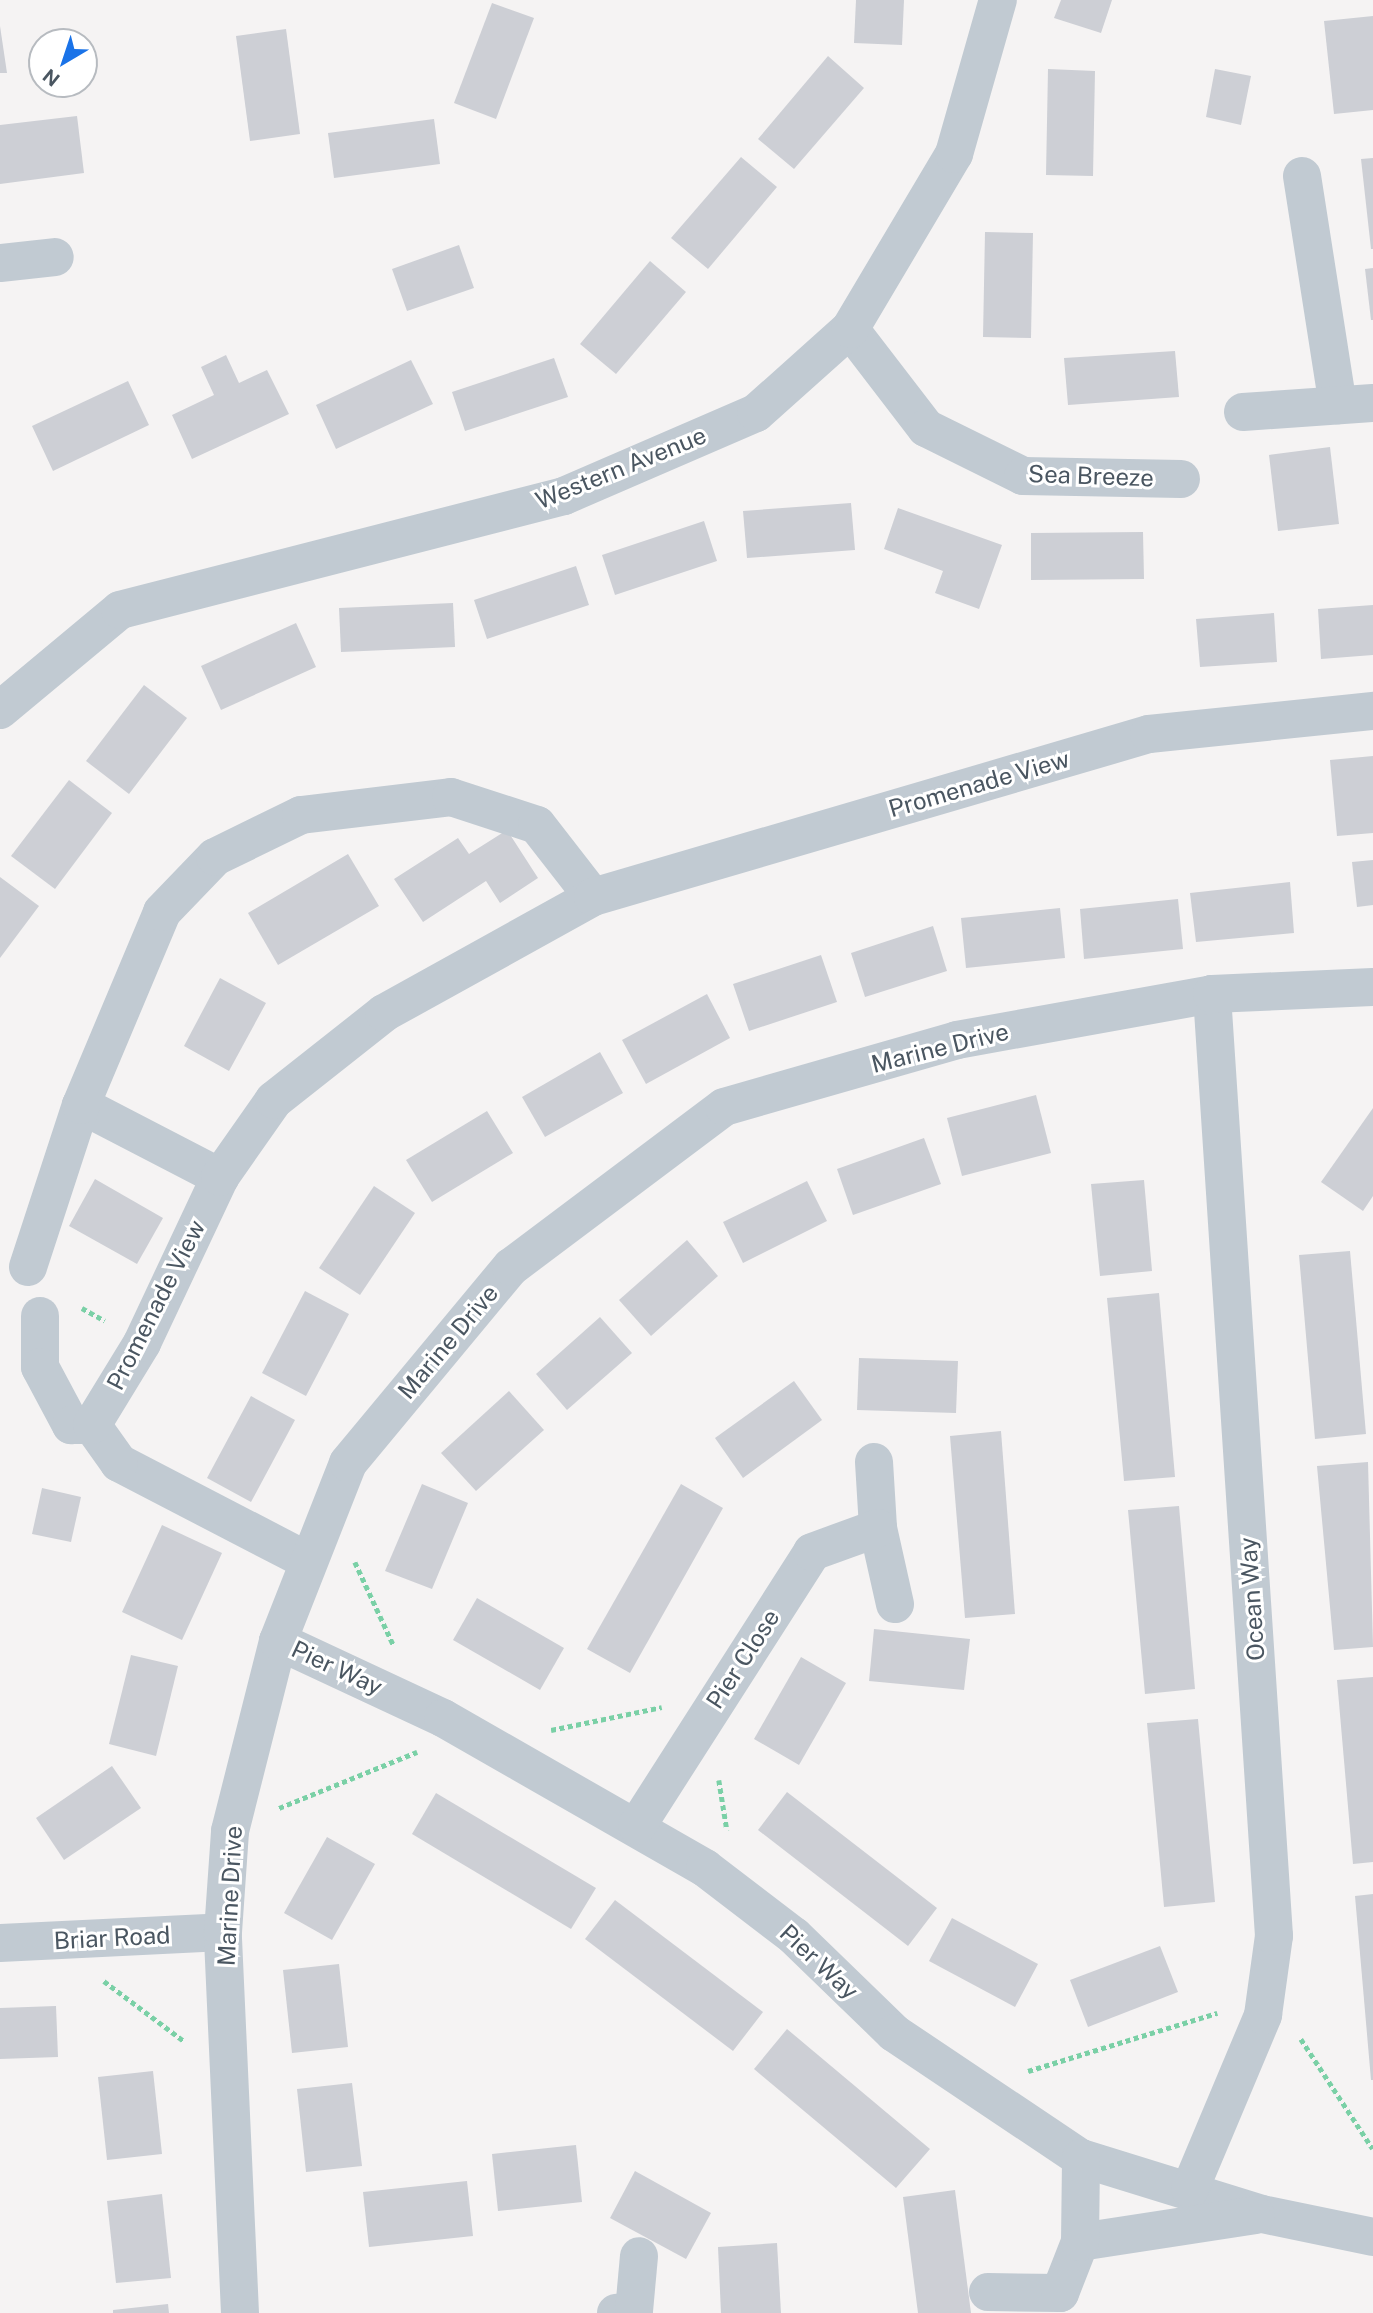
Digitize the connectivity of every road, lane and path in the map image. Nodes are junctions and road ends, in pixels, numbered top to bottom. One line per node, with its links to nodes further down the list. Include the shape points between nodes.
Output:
1 (998, 0): 5 (street, Western Avenue, via 954,154)
2 (1302, 176): 6 (street)
3 (55, 257): 4 (street)
4 (0, 263)
5 (850, 330): 8 (street, Sea Breeze, via 926,428 1023,476); 9 (street, Western Avenue, via 756,413 564,496 120,610)
6 (1355, 404): 7 (street)
7 (1242, 412)
8 (1181, 479)
9 (0, 710)
10 (1373, 711): 11 (street, Promenade View, via 1149,734)
11 (593, 897): 14 (street, via 537,825 451,797 301,815 215,857 162,912); 15 (street, Promenade View, via 384,1013 274,1100)
12 (1373, 987): 13 (street, Marine Drive)
13 (1212, 994): 23 (street, Marine Drive, via 957,1040 724,1107 511,1267 348,1463); 36 (street, Ocean Way, via 1274,1936)
14 (81, 1105): 15 (street); 16 (street)
15 (220, 1177): 19 (street, Promenade View)
16 (28, 1267)
17 (75, 1303): 19 (path)
18 (40, 1316): 20 (street, via 40,1367 71,1425)
19 (142, 1343): 20 (street, Promenade View)
20 (92, 1426): 23 (street, via 119,1463)
21 (874, 1462): 22 (street)
22 (878, 1528): 24 (street); 28 (street, Pier Close, via 812,1552)
23 (314, 1548): 25 (street, Marine Drive); 26 (path, via 353,1558 397,1652)
24 (895, 1604)
25 (278, 1641): 26 (street, Pier Way); 30 (street, Marine Drive)
26 (389, 1691): 27 (street, Pier Way)
27 (443, 1718): 29 (street, Pier Way); 30 (path, via 427,1748 274,1810)
28 (693, 1738): 29 (path, via 668,1706 549,1730); 31 (street, Pier Close); 32 (path, via 718,1774 727,1833)
29 (525, 1763): 31 (street, Pier Way)
30 (236, 1806): 33 (street, Marine Drive, via 230,1830)
31 (637, 1826): 32 (street, Pier Way)
32 (705, 1868): 38 (street, Pier Way, via 794,1937 894,2033)
33 (223, 1932): 34 (street, Briar Road); 37 (street, Marine Drive)
34 (89, 1940): 35 (street, Briar Road); 37 (path, via 93,1973 192,2047)
35 (0, 1943)
36 (1263, 2015): 38 (path, via 1228,2010 1012,2076); 39 (path, via 1294,2029); 41 (street, Ocean Way)
37 (230, 2047): 48 (street, Marine Drive)
38 (996, 2105): 40 (street, Pier Way)
39 (1373, 2149)
40 (1081, 2158): 41 (street, Pier Way); 44 (street)
41 (1190, 2189): 42 (street, Pier Way)
42 (1262, 2214): 43 (street, Pier Way); 44 (street)
43 (1373, 2237)
44 (1080, 2242): 47 (street)
45 (639, 2256): 49 (street, via 634,2311)
46 (988, 2292): 47 (street)
47 (1055, 2303)
48 (240, 2313)
49 (615, 2313)

